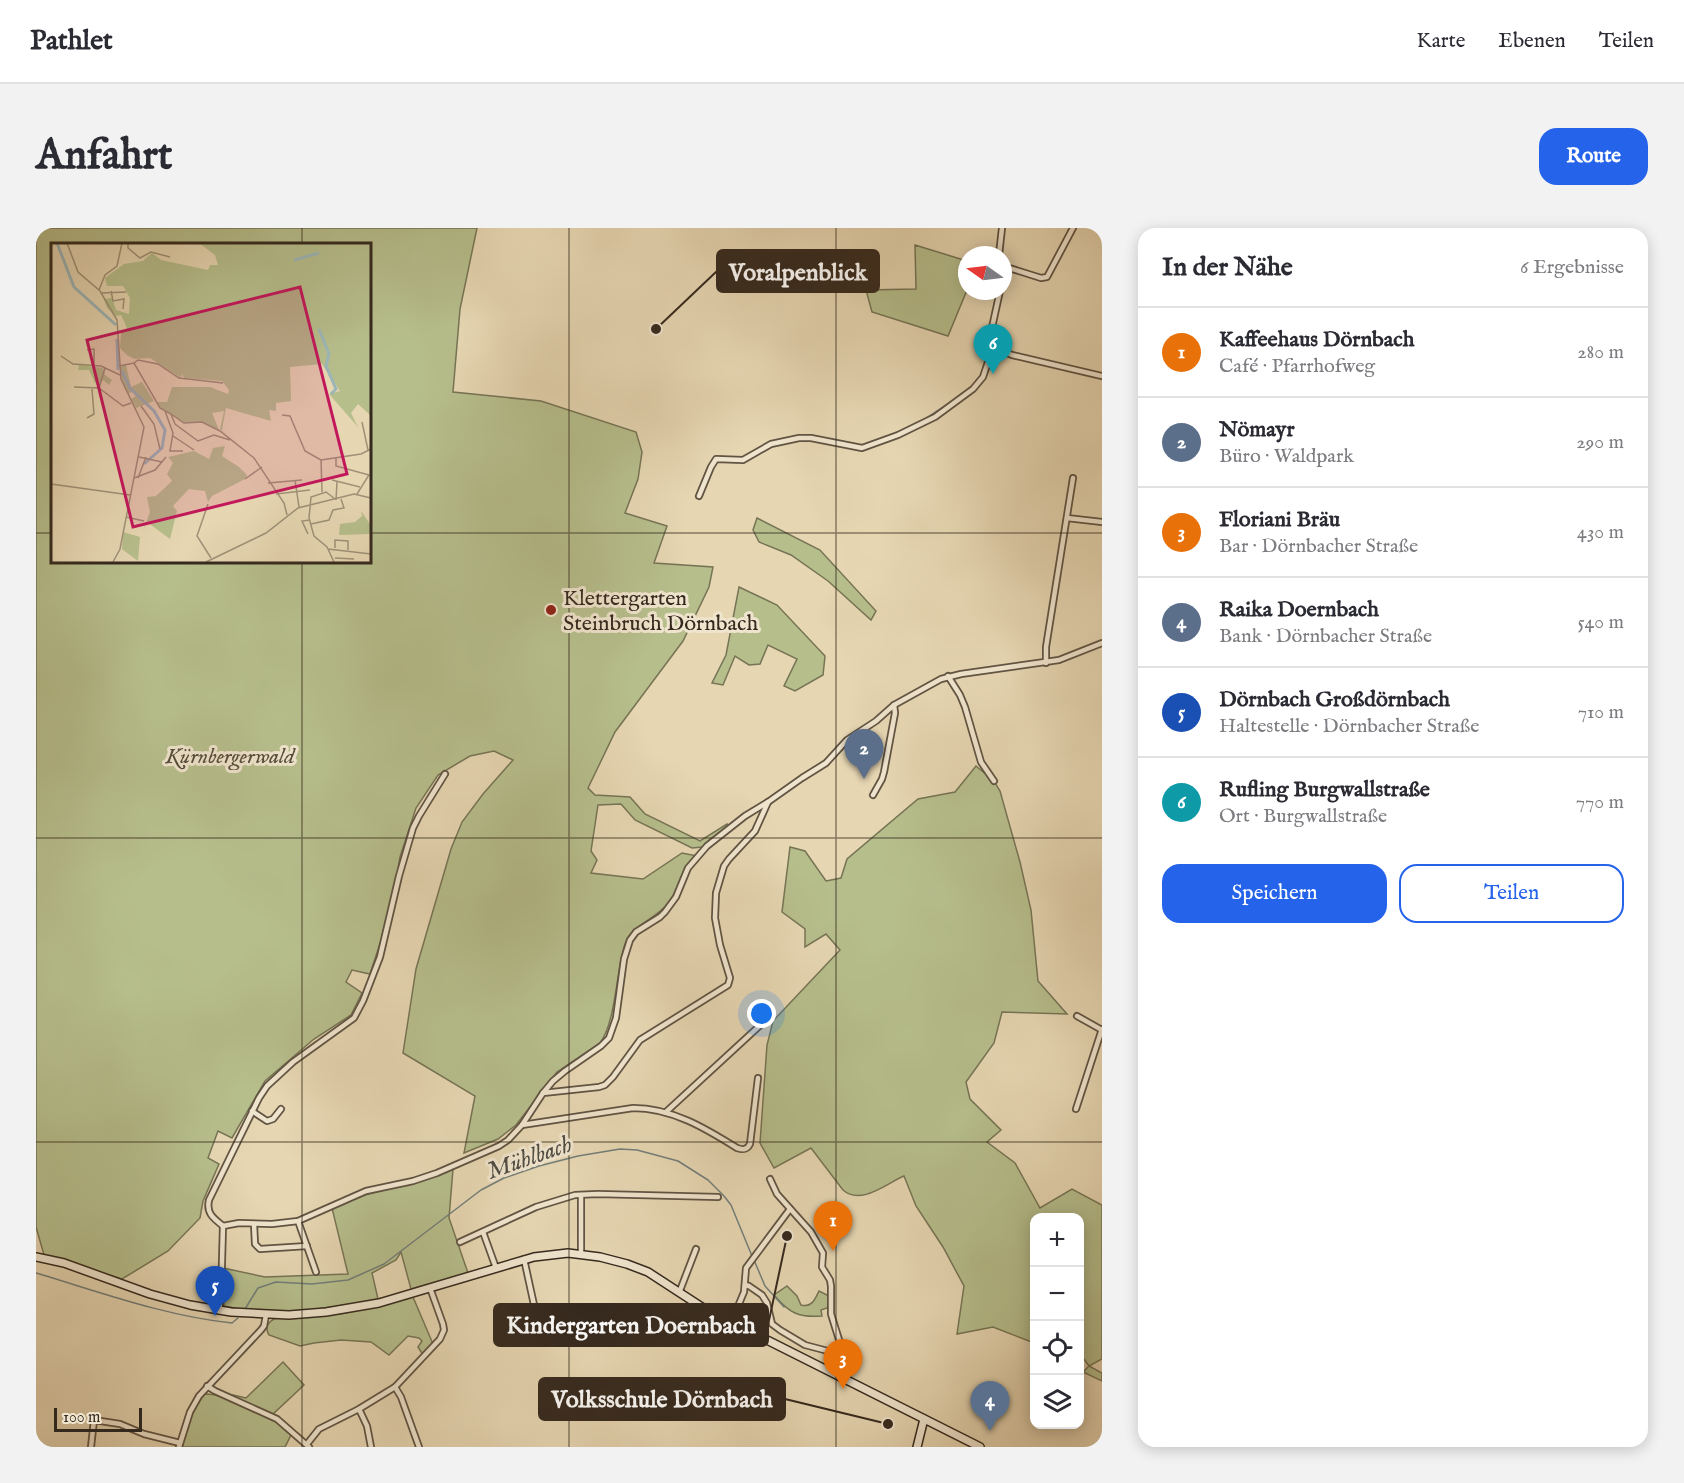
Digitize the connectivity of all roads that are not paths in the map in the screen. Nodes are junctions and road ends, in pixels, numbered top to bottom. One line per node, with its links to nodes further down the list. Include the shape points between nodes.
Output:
1 (1002, 228): 3 (street)
2 (1073, 228): 4 (street, via 1047,277)
3 (1000, 246)
4 (1012, 269)
5 (998, 300): 6 (street, via 991,332)
6 (993, 347): 7 (street); 9 (street, via 973,389 935,417 869,446 799,438 771,444 743,460 716,459)
7 (1102, 376)
8 (1073, 478): 10 (street)
9 (699, 496)
10 (1067, 518): 11 (street); 13 (street)
11 (1102, 522)
12 (1102, 643): 13 (street)
13 (1046, 663): 14 (street)
14 (948, 676): 15 (street); 17 (street, via 965,706 981,762)
15 (894, 705): 18 (street, via 884,772); 19 (street, via 847,740 826,763)
16 (445, 774): 27 (street, via 413,828 380,957 354,1018 280,1073)
17 (994, 781)
18 (873, 795)
19 (768, 802): 24 (street, via 707,846 688,868 665,912 633,935 624,958 616,1018 609,1038 553,1081); 24 (street, via 754,831 724,866 716,893 715,918 729,974 728,985 640,1040 605,1084)
20 (1077, 1016): 22 (street)
21 (768, 1018): 28 (street)
22 (1102, 1030): 26 (street)
23 (758, 1078): 28 (street, via 750,1144 746,1149)
24 (543, 1094): 29 (street)
25 (281, 1109): 27 (street, via 267,1120)
26 (1076, 1109)
27 (252, 1111): 36 (street, via 209,1200 208,1211)
28 (666, 1112): 29 (street, via 633,1108)
29 (522, 1125): 34 (street, via 499,1146 437,1173 366,1191)
30 (770, 1179): 33 (street)
31 (581, 1195): 32 (street); 37 (street, via 536,1207); 41 (street)
32 (718, 1197)
33 (790, 1209): 46 (street, via 750,1261 744,1274); 53 (street, via 823,1253 822,1268 831,1286 831,1314)
34 (298, 1221): 35 (street); 39 (street)
35 (254, 1224): 36 (street); 39 (street, via 255,1244 260,1249)
36 (223, 1226): 49 (street)
37 (483, 1232): 38 (street); 44 (street)
38 (459, 1242)
39 (307, 1246): 45 (street)
40 (696, 1249): 48 (street)
41 (581, 1254): 43 (street); 48 (street, via 627,1264)
42 (36, 1257): 49 (street, via 172,1301)
43 (524, 1259): 44 (street); 52 (street)
44 (496, 1268): 47 (street)
45 (316, 1272)
46 (745, 1285): 51 (street); 53 (street, via 762,1295 772,1324 780,1330 805,1345)
47 (430, 1288): 50 (street, via 346,1310); 56 (street, via 443,1335)
48 (679, 1293): 51 (street)
49 (219, 1311): 50 (street)
50 (266, 1315): 55 (street, via 261,1330)
51 (731, 1323): 54 (street)
52 (541, 1337)
53 (843, 1355): 54 (street, via 846,1365)
54 (840, 1377): 58 (street)
55 (207, 1386): 59 (street, via 194,1403); 60 (street, via 277,1419)
56 (395, 1387): 57 (street); 63 (street)
57 (359, 1409): 60 (street, via 319,1430); 62 (street)
58 (924, 1419): 64 (street); 65 (street)
59 (179, 1445): 61 (street, via 120,1424 94,1420)
60 (308, 1446)
61 (91, 1447)
62 (371, 1447)
63 (419, 1447)
64 (917, 1447)
65 (980, 1447)

